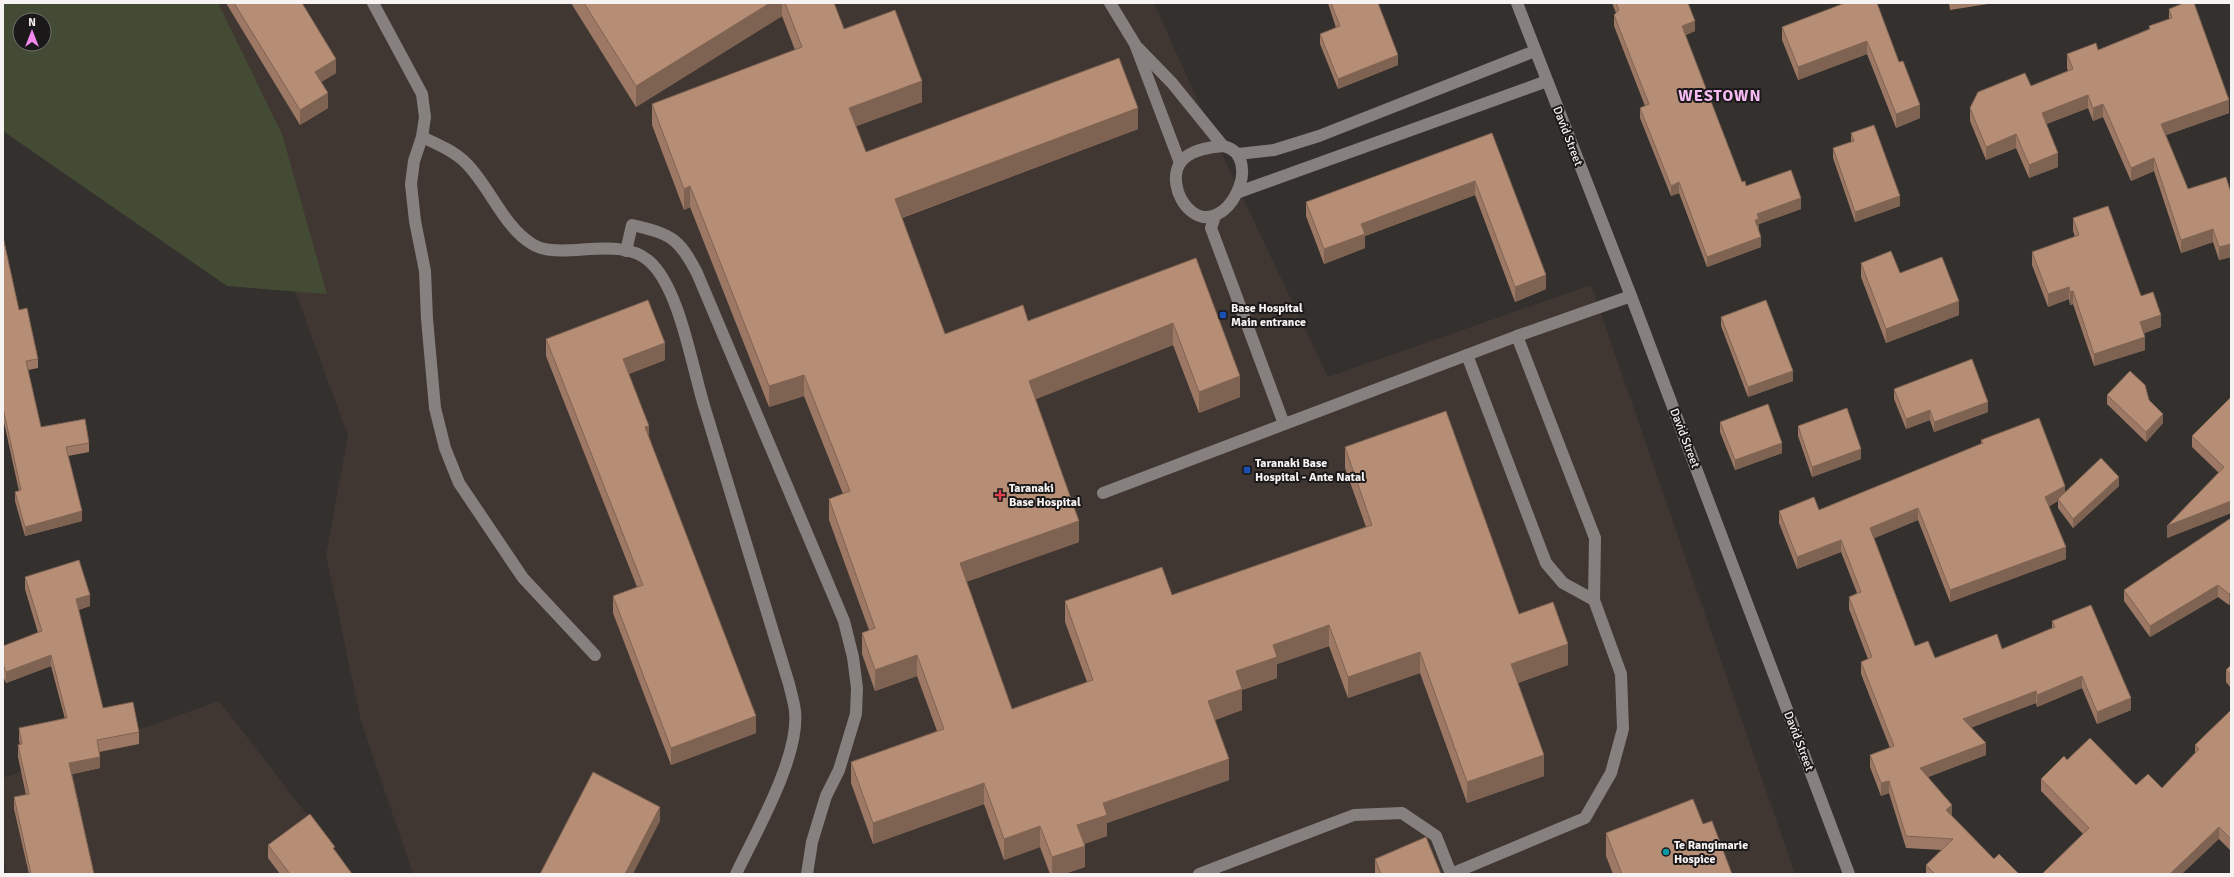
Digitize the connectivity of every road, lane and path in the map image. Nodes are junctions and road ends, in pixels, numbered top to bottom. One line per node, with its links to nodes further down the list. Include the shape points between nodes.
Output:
1 (373, 3): 7 (street, via 422,94 425,117)
2 (1110, 3): 4 (street)
3 (1517, 3): 5 (street, David Street)
4 (1135, 44): 8 (street, via 1172,83); 10 (street)
5 (1535, 51): 6 (street, David Street); 9 (street, via 1320,136 1274,150)
6 (1547, 81): 11 (street); 14 (street, David Street)
7 (422, 137): 13 (street, via 444,147 466,162 514,228 532,244 546,251 599,248); 20 (street, via 414,161 412,184 415,221 425,271 435,408 445,448 459,484 523,578)
8 (1223, 146): 9 (street); 10 (street, via 1199,150 1188,155)
9 (1238, 154): 11 (street, via 1241,170)
10 (1180, 163): 12 (street, via 1176,173 1177,186 1185,206 1196,215 1206,218)
11 (1238, 192): 12 (street, via 1232,203)
12 (1215, 216): 17 (street, via 1211,228)
13 (626, 251): 21 (street, via 647,259 661,274 676,306 696,382 789,684 795,711 795,734 789,759); 22 (street, via 632,225 670,237 685,249 844,621 857,688 856,714 839,770 826,796 812,842)
14 (1631, 296): 15 (street); 24 (street, David Street)
15 (1517, 336): 16 (street); 19 (street, via 1595,538)
16 (1467, 355): 17 (street); 19 (street, via 1546,563 1563,583)
17 (1284, 424): 18 (street)
18 (1103, 493)
19 (1594, 600): 23 (street, via 1621,674 1623,729 1611,773 1585,818 1451,874 1436,836 1402,813 1354,814)
20 (595, 655)
21 (736, 874)
22 (807, 874)
23 (1199, 874)
24 (1849, 874)

